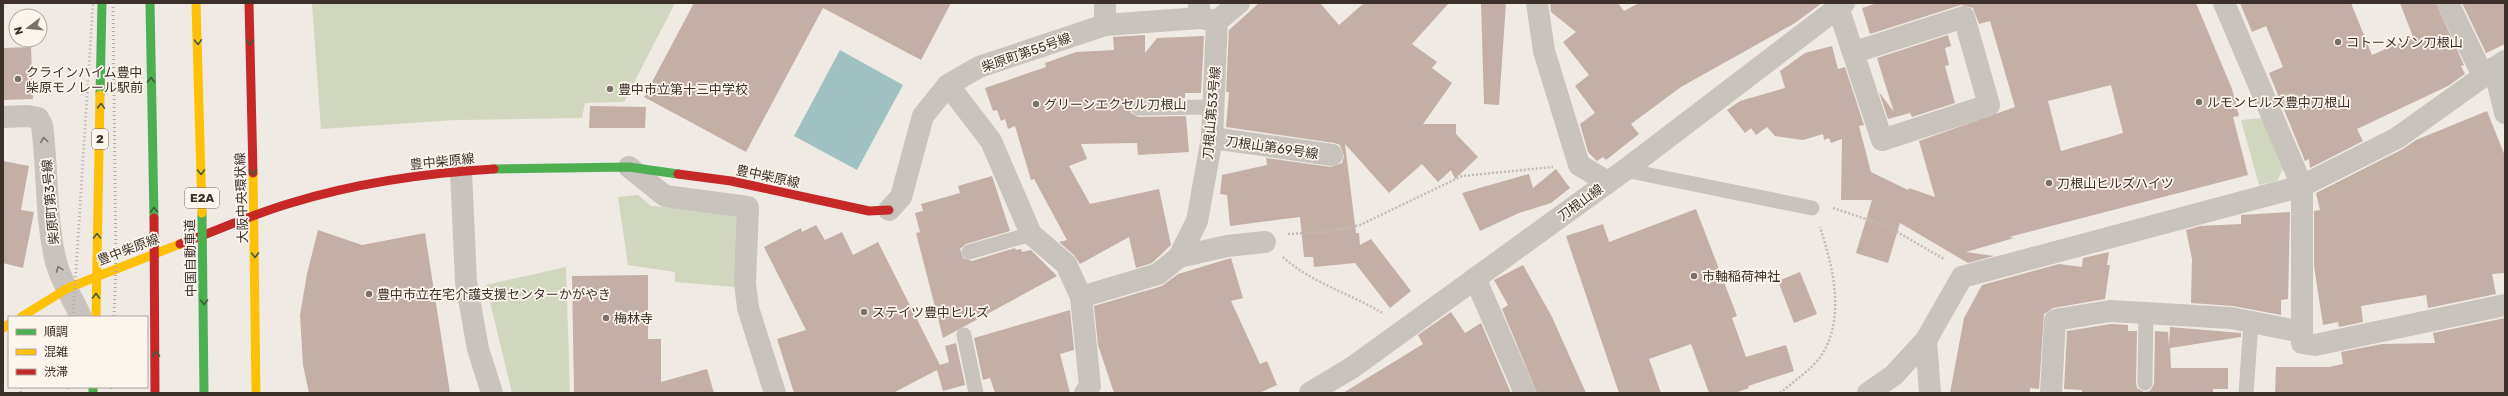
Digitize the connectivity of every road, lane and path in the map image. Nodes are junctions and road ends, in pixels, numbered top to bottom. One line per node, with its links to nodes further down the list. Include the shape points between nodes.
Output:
1 (102, 3): 35 (main road, 2, one-way to 1)
2 (150, 3): 51 (main road, one-way to 2, bridge, via 156,294)
3 (196, 3): 52 (main road, 中国自動車道 / E2A, one-way to 52, bridge, via 204,292)
4 (249, 3): 30 (main road, 大阪中央環状線, one-way to 30)
5 (1105, 3): 12 (street)
6 (1239, 3): 11 (street)
7 (1537, 3): 22 (street, via 1544,51)
8 (2224, 3): 27 (street)
9 (2448, 3): 14 (street)
10 (1841, 5): 13 (street); 24 (street, 刀根山線)
11 (1206, 14): 12 (street, 柴原町第55号線); 16 (street, 刀根山第53号線)
12 (1105, 25): 15 (street, 柴原町第55号線, via 979,67)
13 (1855, 52): 13 (street, via 1882,140 1989,106 1964,17)
14 (2494, 68): 18 (street); 27 (street, via 2397,138)
15 (948, 85): 29 (street, 柴原町第55号線, via 924,116 901,197); 31 (street, via 991,141)
16 (1214, 107): 17 (lane); 20 (street, 刀根山第53号線)
17 (1138, 108)
18 (2505, 113)
19 (3, 117): 38 (street, 柴原町第3号線, one-way to 19, via 56,262 49,224 42,125 38,118 33,116)
20 (1212, 138): 21 (street, 刀根山第69号線); 34 (street, 刀根山第53号線, via 1197,221)
21 (1332, 155)
22 (1579, 165): 26 (street); 32 (path, via 1462,176 1360,225 1326,232 1280,234)
23 (629, 167): 25 (main road, 豊中柴原線, via 548,166); 29 (main road, 豊中柴原線, via 731,181 869,211); 55 (street, via 665,196 748,207 745,283 748,308)
24 (1625, 170): 26 (street, 刀根山線); 28 (lane)
25 (462, 171): 30 (main road, 豊中柴原線, via 362,184 290,202); 54 (street, via 466,282 478,348)
26 (1608, 182): 37 (street, 刀根山線)
27 (2302, 186): 36 (street); 47 (street)
28 (1812, 208): 36 (path, via 1830,208 1887,226 1956,267); 60 (path, via 1832,265 1835,319 1830,340 1820,357)
29 (889, 210)
30 (254, 216): 35 (main road, 豊中柴原線); 53 (main road, 大阪中央環状線, one-way to 53)
31 (1031, 234): 33 (lane); 39 (street, via 1066,264)
32 (1265, 242): 34 (street, via 1227,246); 46 (path, via 1294,267 1354,296)
33 (969, 252)
34 (1179, 257): 39 (street, via 1158,274)
35 (97, 275): 38 (main road, 豊中柴原線); 44 (main road, 2, one-way to 35)
36 (1962, 277): 49 (street)
37 (1475, 278): 46 (street, 刀根山線); 59 (street)
38 (68, 288): 42 (main road, 豊中柴原線); 43 (street, 柴原町第3号線)
39 (1081, 298): 57 (street, via 1090,386)
40 (2505, 305): 47 (street, via 2315,345 2302,343)
41 (2146, 313): 45 (street, via 2231,318); 50 (lane); 63 (street, via 2110,311 2055,320)
42 (23, 316)
43 (81, 316)
44 (96, 316)
45 (2251, 322): 47 (street); 64 (lane)
46 (1406, 329): 58 (street, 刀根山線, via 1353,367)
47 (2302, 332)
48 (964, 335): 56 (lane)
49 (1926, 340): 61 (street, via 1894,375); 62 (street)
50 (2145, 383)
51 (155, 393)
52 (204, 393)
53 (256, 393)
54 (492, 393)
55 (775, 393)
56 (976, 393)
57 (1085, 393)
58 (1310, 393)
59 (1525, 393)
60 (1780, 393)
61 (1868, 393)
62 (1930, 393)
63 (2051, 393)
64 (2246, 393)

